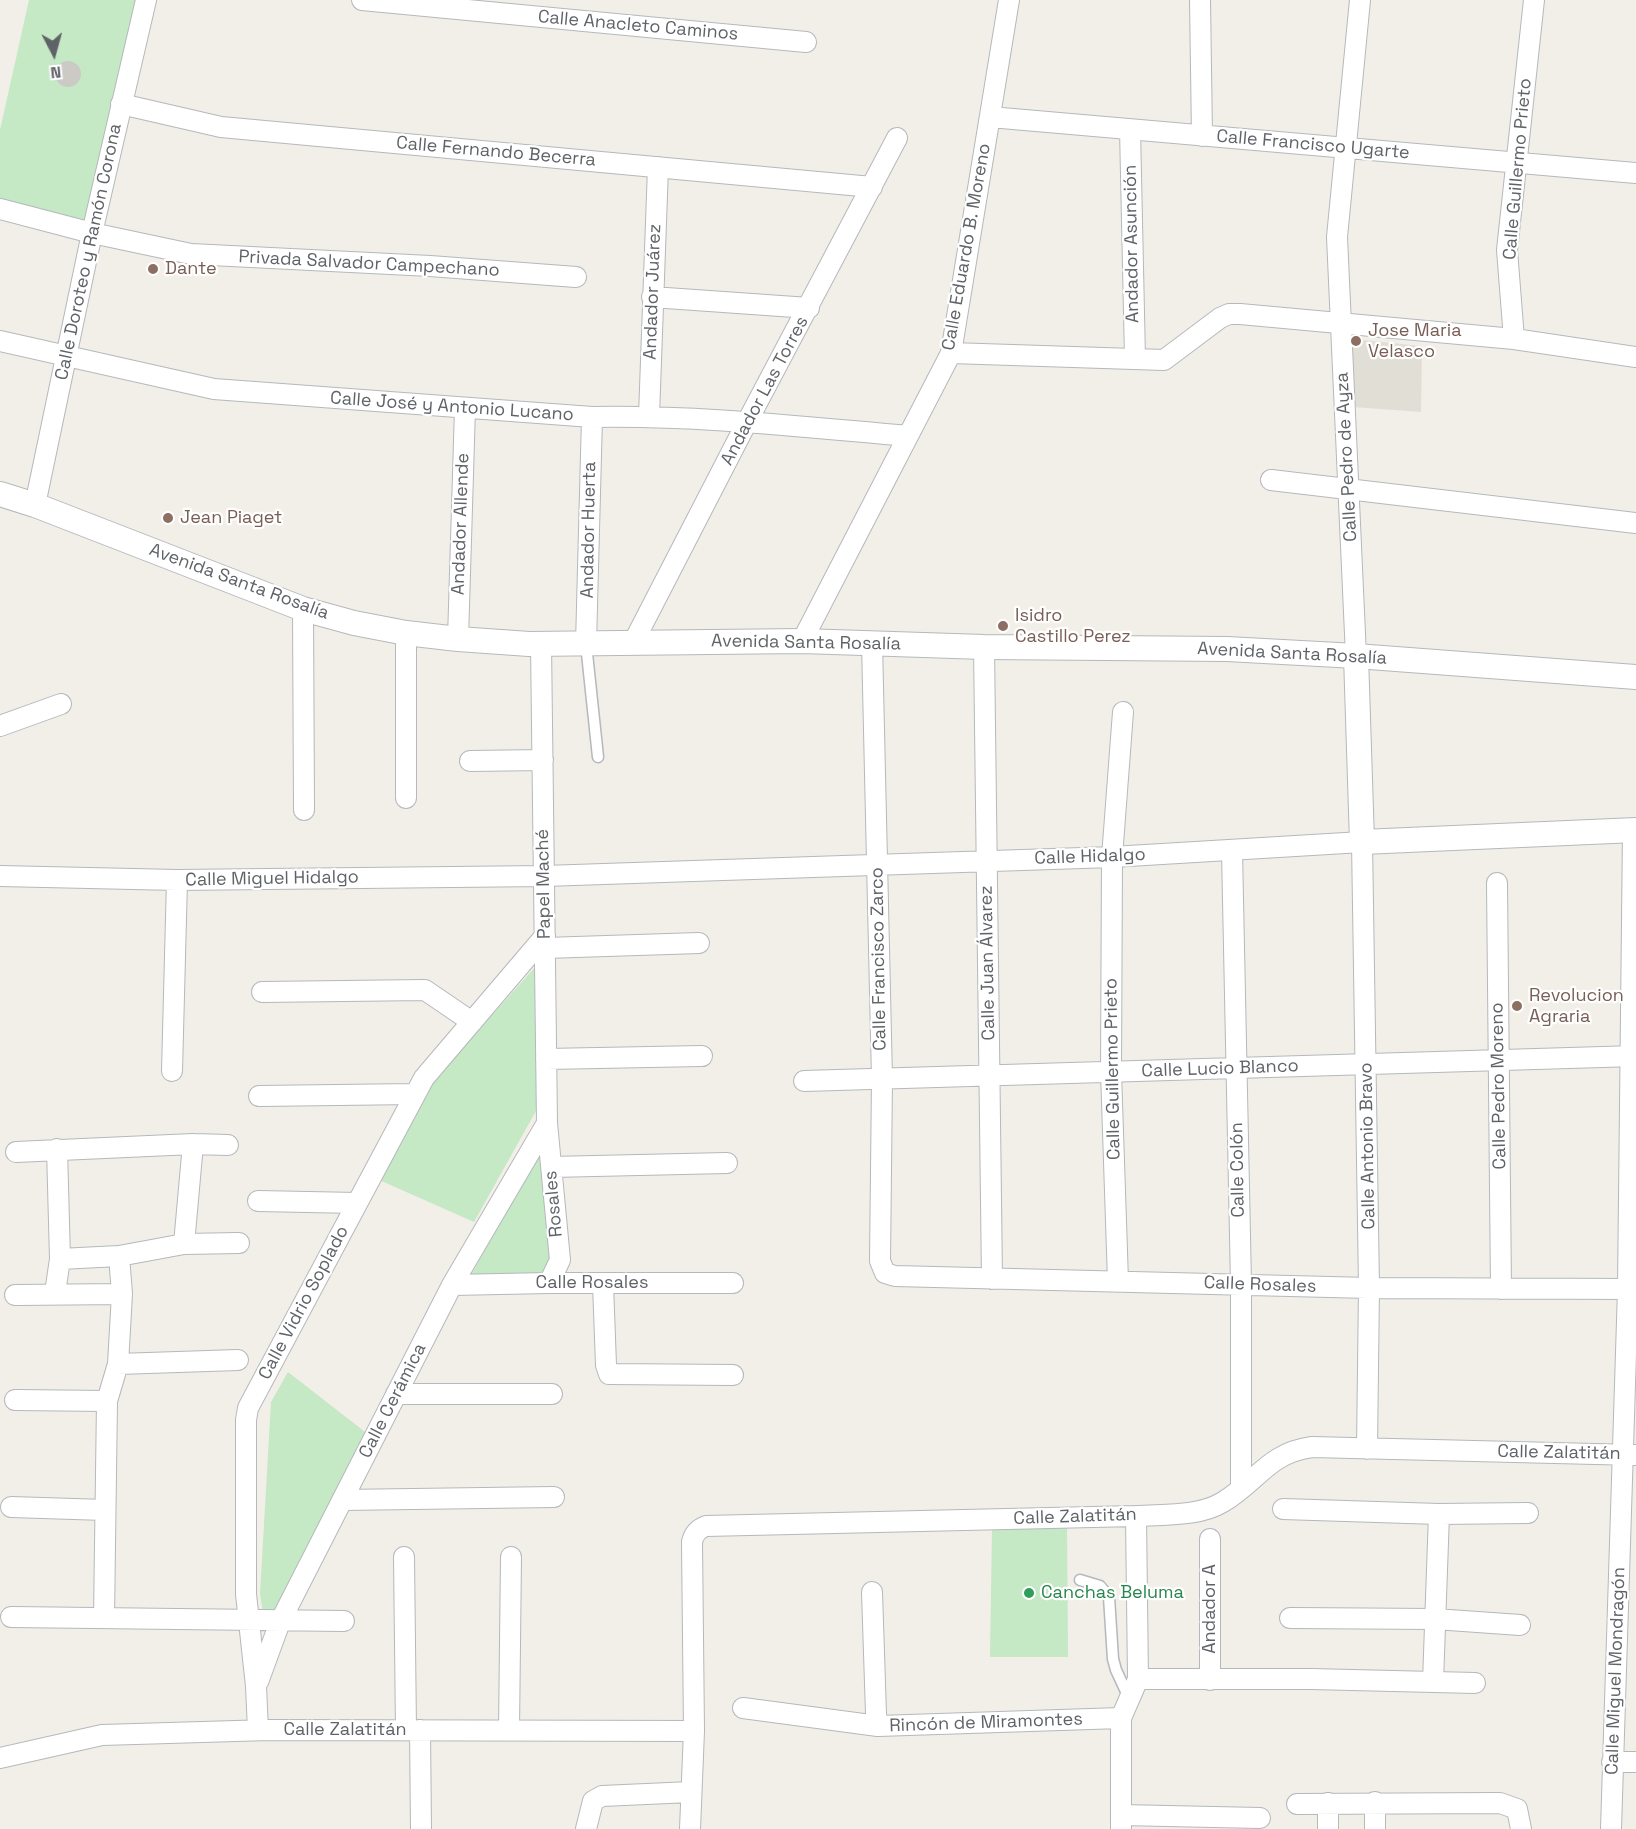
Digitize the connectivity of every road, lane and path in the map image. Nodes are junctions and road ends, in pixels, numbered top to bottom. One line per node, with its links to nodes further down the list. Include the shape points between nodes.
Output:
1 (146, 0): 8 (street, Calle Doroteo y Ramón Corona)
2 (362, 0): 7 (street, Calle Anacleto Caminos)
3 (1009, 0): 9 (street, Calle Eduardo B. Moreno)
4 (1200, 0): 11 (street)
5 (1360, 0): 13 (street, Calle Pedro de Ayza)
6 (1534, 0): 14 (street, Calle Guillermo Prieto)
7 (806, 42)
8 (121, 104): 15 (street, Calle Fernando Becerra, via 221,127); 19 (street, Calle Doroteo y Ramón Corona)
9 (990, 117): 10 (street, Calle Francisco Ugarte); 26 (street, Calle Eduardo B. Moreno)
10 (1130, 129): 11 (street, Calle Francisco Ugarte); 29 (street, Andador Asunción)
11 (1202, 136): 13 (street, Calle Francisco Ugarte)
12 (897, 138): 17 (street, Andador Las Torres)
13 (1345, 149): 14 (street, Calle Francisco Ugarte); 23 (street, Calle Pedro de Ayza, via 1337,237)
14 (1517, 162): 16 (street, Calle Francisco Ugarte); 24 (street, Calle Guillermo Prieto, via 1508,250)
15 (658, 167): 17 (street, Calle Fernando Becerra); 21 (street, Andador Juárez)
16 (1636, 173)
17 (872, 187): 22 (street, Andador Las Torres)
18 (0, 209): 19 (street, Privada Salvador Campechano)
19 (92, 233): 20 (street, Privada Salvador Campechano, via 191,254); 27 (street, Calle Doroteo y Ramón Corona)
20 (576, 277)
21 (652, 297): 22 (street); 31 (street, Andador Juárez)
22 (809, 308): 33 (street, Andador Las Torres)
23 (1340, 322): 24 (street); 29 (street, via 1229,314 1164,360); 36 (street, Calle Pedro de Ayza)
24 (1514, 339): 28 (street)
25 (0, 341): 27 (street, Calle José y Antonio Lucano)
26 (951, 352): 29 (street); 34 (street, Calle Eduardo B. Moreno)
27 (66, 357): 30 (street, Calle José y Antonio Lucano, via 214,389); 38 (street, Calle Doroteo y Ramón Corona)
28 (1636, 357)
29 (1134, 359)
30 (465, 408): 32 (street, Calle José y Antonio Lucano); 42 (street, Andador Allende)
31 (649, 416): 32 (street, Calle José y Antonio Lucano); 33 (street, Calle José y Antonio Lucano)
32 (592, 417): 47 (street, Andador Huerta)
33 (747, 422): 34 (street, Calle José y Antonio Lucano); 44 (street, Andador Las Torres)
34 (908, 436): 43 (street, Calle Eduardo B. Moreno)
35 (1271, 480): 36 (street)
36 (1348, 489): 39 (street); 49 (street, Calle Pedro de Ayza)
37 (0, 494): 38 (street, Avenida Santa Rosalía)
38 (35, 505): 40 (street, Avenida Santa Rosalía)
39 (1636, 523)
40 (303, 609): 41 (street, Avenida Santa Rosalía); 58 (street)
41 (406, 633): 42 (street, Avenida Santa Rosalía); 57 (street)
42 (458, 639): 46 (street, Avenida Santa Rosalía)
43 (802, 641): 44 (street, Avenida Santa Rosalía); 45 (street, Avenida Santa Rosalía)
44 (633, 643): 47 (street, Avenida Santa Rosalía)
45 (872, 643): 48 (street, Avenida Santa Rosalía); 64 (street, Calle Francisco Zarco)
46 (541, 644): 47 (street, Avenida Santa Rosalía); 55 (street, Papel Maché)
47 (586, 644): 54 (lane)
48 (984, 647): 49 (street, Avenida Santa Rosalía, via 1227,649); 63 (street, Calle Juan Álvarez)
49 (1356, 656): 50 (street, Avenida Santa Rosalía); 60 (street, Calle Pedro de Ayza)
50 (1636, 677)
51 (61, 704): 53 (street)
52 (1123, 712): 62 (street, Calle Guillermo Prieto)
53 (0, 726)
54 (598, 757)
55 (543, 760): 56 (street); 66 (street, Papel Maché)
56 (470, 761)
57 (406, 798)
58 (304, 810)
59 (1635, 830): 60 (street, Calle Hidalgo); 74 (street, Calle Miguel Mondragón)
60 (1362, 842): 61 (street, Calle Hidalgo); 77 (street, Calle Antonio Bravo)
61 (1232, 851): 62 (street, Calle Hidalgo); 78 (street, Calle Colón)
62 (1112, 857): 63 (street, Calle Hidalgo); 80 (street, Calle Guillermo Prieto)
63 (987, 861): 64 (street, Calle Hidalgo); 81 (street, Calle Juan Álvarez)
64 (877, 864): 66 (street, Calle Hidalgo); 82 (street, Calle Francisco Zarco)
65 (0, 876): 67 (street, Calle Miguel Hidalgo)
66 (544, 876): 67 (street, Calle Miguel Hidalgo); 69 (street, Papel Maché)
67 (177, 880): 79 (street)
68 (1497, 883): 76 (street, Calle Pedro Moreno)
69 (545, 942): 70 (street); 72 (street, Calle Vidrio Soplado); 75 (street, Papel Maché)
70 (699, 943)
71 (262, 992): 72 (street, via 426,990)
72 (472, 1022): 84 (street, Calle Vidrio Soplado)
73 (702, 1056): 75 (street)
74 (1633, 1056): 76 (street, Calle Lucio Blanco); 109 (street, Calle Miguel Mondragón)
75 (546, 1059): 86 (street, Papel Maché)
76 (1499, 1060): 77 (street, Calle Lucio Blanco); 108 (street, Calle Pedro Moreno)
77 (1367, 1064): 78 (street, Calle Lucio Blanco); 107 (street, Calle Antonio Bravo)
78 (1236, 1068): 80 (street, Calle Lucio Blanco); 105 (street, Calle Colón)
79 (172, 1071)
80 (1112, 1072): 81 (street, Calle Lucio Blanco); 101 (street, Calle Guillermo Prieto)
81 (990, 1075): 82 (street, Calle Lucio Blanco); 100 (street, Calle Juan Álvarez)
82 (882, 1078): 83 (street, Calle Lucio Blanco); 99 (street, Calle Francisco Zarco, via 880,1261)
83 (804, 1081)
84 (415, 1094): 85 (street); 94 (street, Calle Vidrio Soplado)
85 (259, 1096)
86 (547, 1123): 92 (street, Rosales); 106 (street, Calle Cerámica)
87 (193, 1144): 88 (street); 89 (street); 96 (street)
88 (228, 1145)
89 (57, 1149): 90 (street); 98 (street)
90 (16, 1152)
91 (727, 1163): 92 (street)
92 (551, 1167): 102 (street, Rosales, via 560,1260)
93 (258, 1202): 94 (street)
94 (357, 1203): 140 (street, Calle Vidrio Soplado, via 248,1408)
95 (239, 1243): 96 (street)
96 (184, 1244): 97 (street)
97 (119, 1256): 98 (street); 111 (street)
98 (60, 1259): 110 (street)
99 (885, 1273): 100 (street, Calle Rosales)
100 (992, 1279): 101 (street, Calle Rosales)
101 (1118, 1281): 105 (street, Calle Rosales)
102 (549, 1283): 104 (street, Calle Rosales); 106 (street, Calle Rosales)
103 (733, 1283): 104 (street, Calle Rosales)
104 (603, 1284): 115 (street, via 609,1374)
105 (1241, 1284): 107 (street, Calle Rosales); 122 (street, Calle Colón)
106 (452, 1285): 116 (street, Calle Cerámica)
107 (1370, 1288): 108 (street, Calle Rosales); 120 (street, Calle Antonio Bravo)
108 (1501, 1289): 109 (street, Calle Rosales)
109 (1632, 1289): 121 (street, Calle Miguel Mondragón)
110 (55, 1293): 111 (street); 112 (street)
111 (122, 1294): 114 (street)
112 (15, 1296)
113 (238, 1360): 114 (street)
114 (118, 1364): 119 (street)
115 (733, 1375)
116 (396, 1394): 117 (street); 124 (street, Calle Cerámica)
117 (552, 1394)
118 (15, 1400): 119 (street)
119 (107, 1401): 127 (street)
120 (1367, 1449): 121 (street, Calle Zalatitán); 122 (street, Calle Zalatitán, via 1295,1449 1279,1457)
121 (1630, 1455): 158 (street, Calle Miguel Mondragón)
122 (1241, 1489): 130 (street, Calle Zalatitán, via 1223,1502 1195,1512)
123 (554, 1497): 124 (street)
124 (342, 1500): 142 (street, Calle Cerámica)
125 (11, 1507): 127 (street)
126 (1282, 1509): 129 (street)
127 (105, 1510): 137 (street)
128 (1528, 1512): 129 (street)
129 (1439, 1514): 139 (street)
130 (1136, 1516): 144 (street); 156 (street, Calle Zalatitán, via 700,1528 692,1542)
131 (1210, 1539): 145 (street, Andador A)
132 (404, 1557): 154 (street)
133 (510, 1557): 155 (street)
134 (1080, 1580): 149 (lane, via 1100,1586 1109,1597 1113,1659)
135 (872, 1592): 152 (street, Rincón de Miramontes)
136 (11, 1617): 137 (street)
137 (104, 1618): 140 (street)
138 (1290, 1618): 139 (street)
139 (1435, 1619): 143 (street); 146 (street)
140 (247, 1621): 142 (street); 148 (street, Calle Vidrio Soplado)
141 (344, 1621): 142 (street)
142 (280, 1622): 148 (street, Calle Cerámica)
143 (1520, 1624)
144 (1138, 1679): 145 (street); 149 (street)
145 (1210, 1680): 146 (street)
146 (1433, 1682): 147 (street)
147 (1475, 1683)
148 (256, 1686): 153 (street, Calle Vidrio Soplado)
149 (1130, 1698): 151 (street)
150 (743, 1708): 152 (street)
151 (1121, 1718): 152 (street, Rincón de Miramontes); 165 (street)
152 (878, 1726)
153 (258, 1730): 154 (street, Calle Zalatitán); 157 (street, Calle Zalatitán, via 102,1736)
154 (413, 1730): 155 (street, Calle Zalatitán); 166 (street)
155 (509, 1730): 156 (street, Calle Zalatitán)
156 (693, 1731): 160 (street, Calle Zalatitán)
157 (0, 1758)
158 (1612, 1762): 159 (street); 172 (street, Calle Miguel Mondragón)
159 (1636, 1762)
160 (691, 1792): 167 (street, via 602,1796 593,1801); 168 (street, Calle Zalatitán)
161 (1375, 1802): 163 (street); 170 (street); 171 (street, via 1500,1803 1517,1809)
162 (1297, 1803): 163 (street)
163 (1328, 1803): 169 (street)
164 (1260, 1818): 165 (street)
165 (1121, 1822)
166 (421, 1829)
167 (586, 1829)
168 (690, 1829)
169 (1328, 1829)
170 (1375, 1829)
171 (1521, 1829)
172 (1611, 1829)

